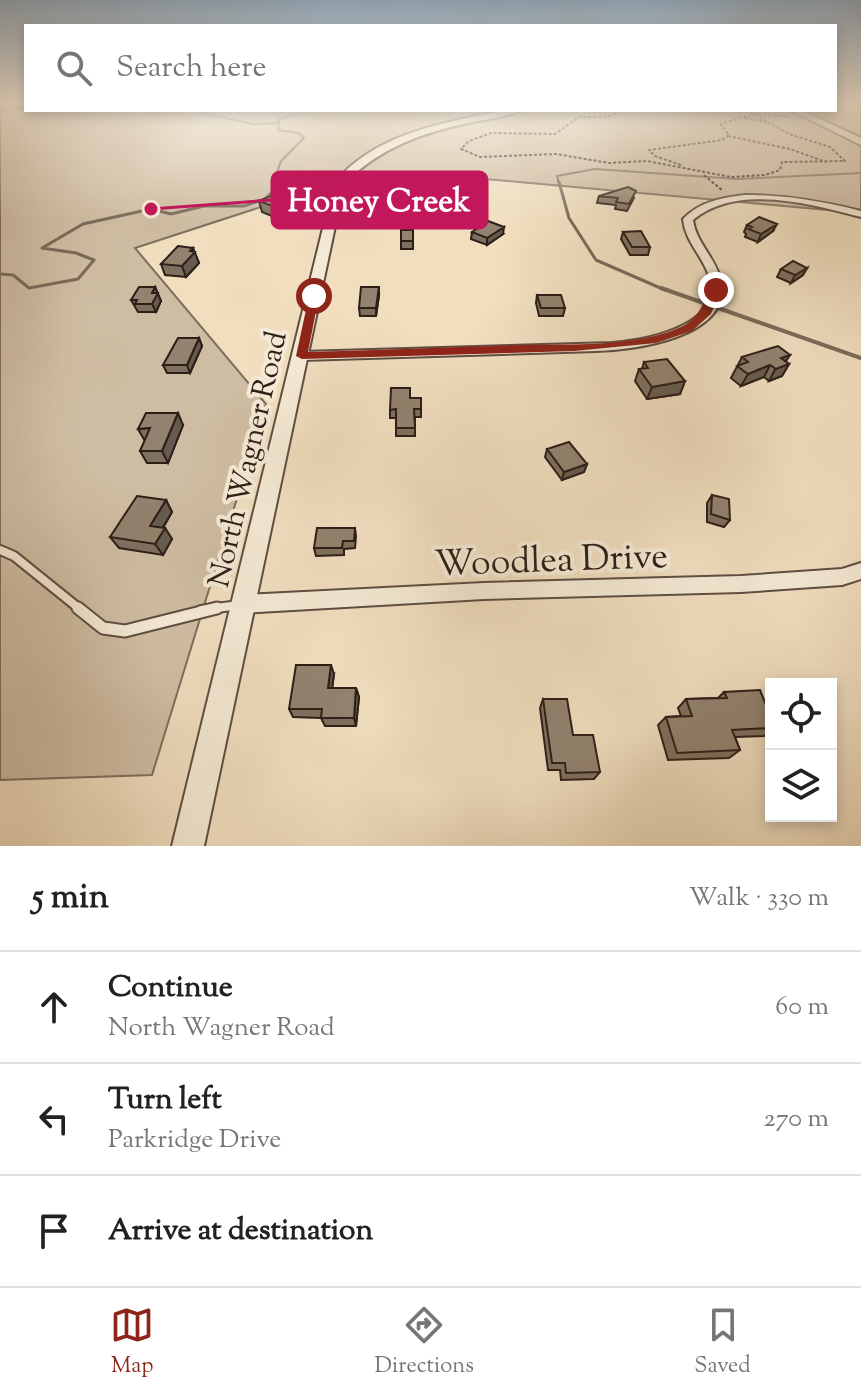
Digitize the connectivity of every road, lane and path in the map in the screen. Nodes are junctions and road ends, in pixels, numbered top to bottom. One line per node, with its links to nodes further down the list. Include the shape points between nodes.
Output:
1 (400, 141): 12 (street, North Wagner Road, via 349,171 339,183)
2 (468, 141): 7 (path, via 461,149 475,158 548,153)
3 (708, 141): 7 (path, via 649,150)
4 (754, 141): 6 (path)
5 (818, 141): 6 (path, via 845,161)
6 (827, 163): 8 (path, via 782,162 774,173 735,177)
7 (684, 166): 8 (path)
8 (702, 173): 9 (path)
9 (734, 200): 10 (street, via 799,200); 13 (street, via 697,208 688,219 716,290 707,312 668,336 608,345)
10 (861, 214)
11 (434, 218): 12 (street)
12 (329, 220): 13 (street, North Wagner Road)
13 (302, 356): 16 (street, North Wagner Road)
14 (0, 550): 16 (lane, via 103,628 125,631)
15 (861, 571): 16 (street, Woodlea Drive, via 741,584)
16 (242, 604): 17 (street, North Wagner Road)
17 (188, 846)

